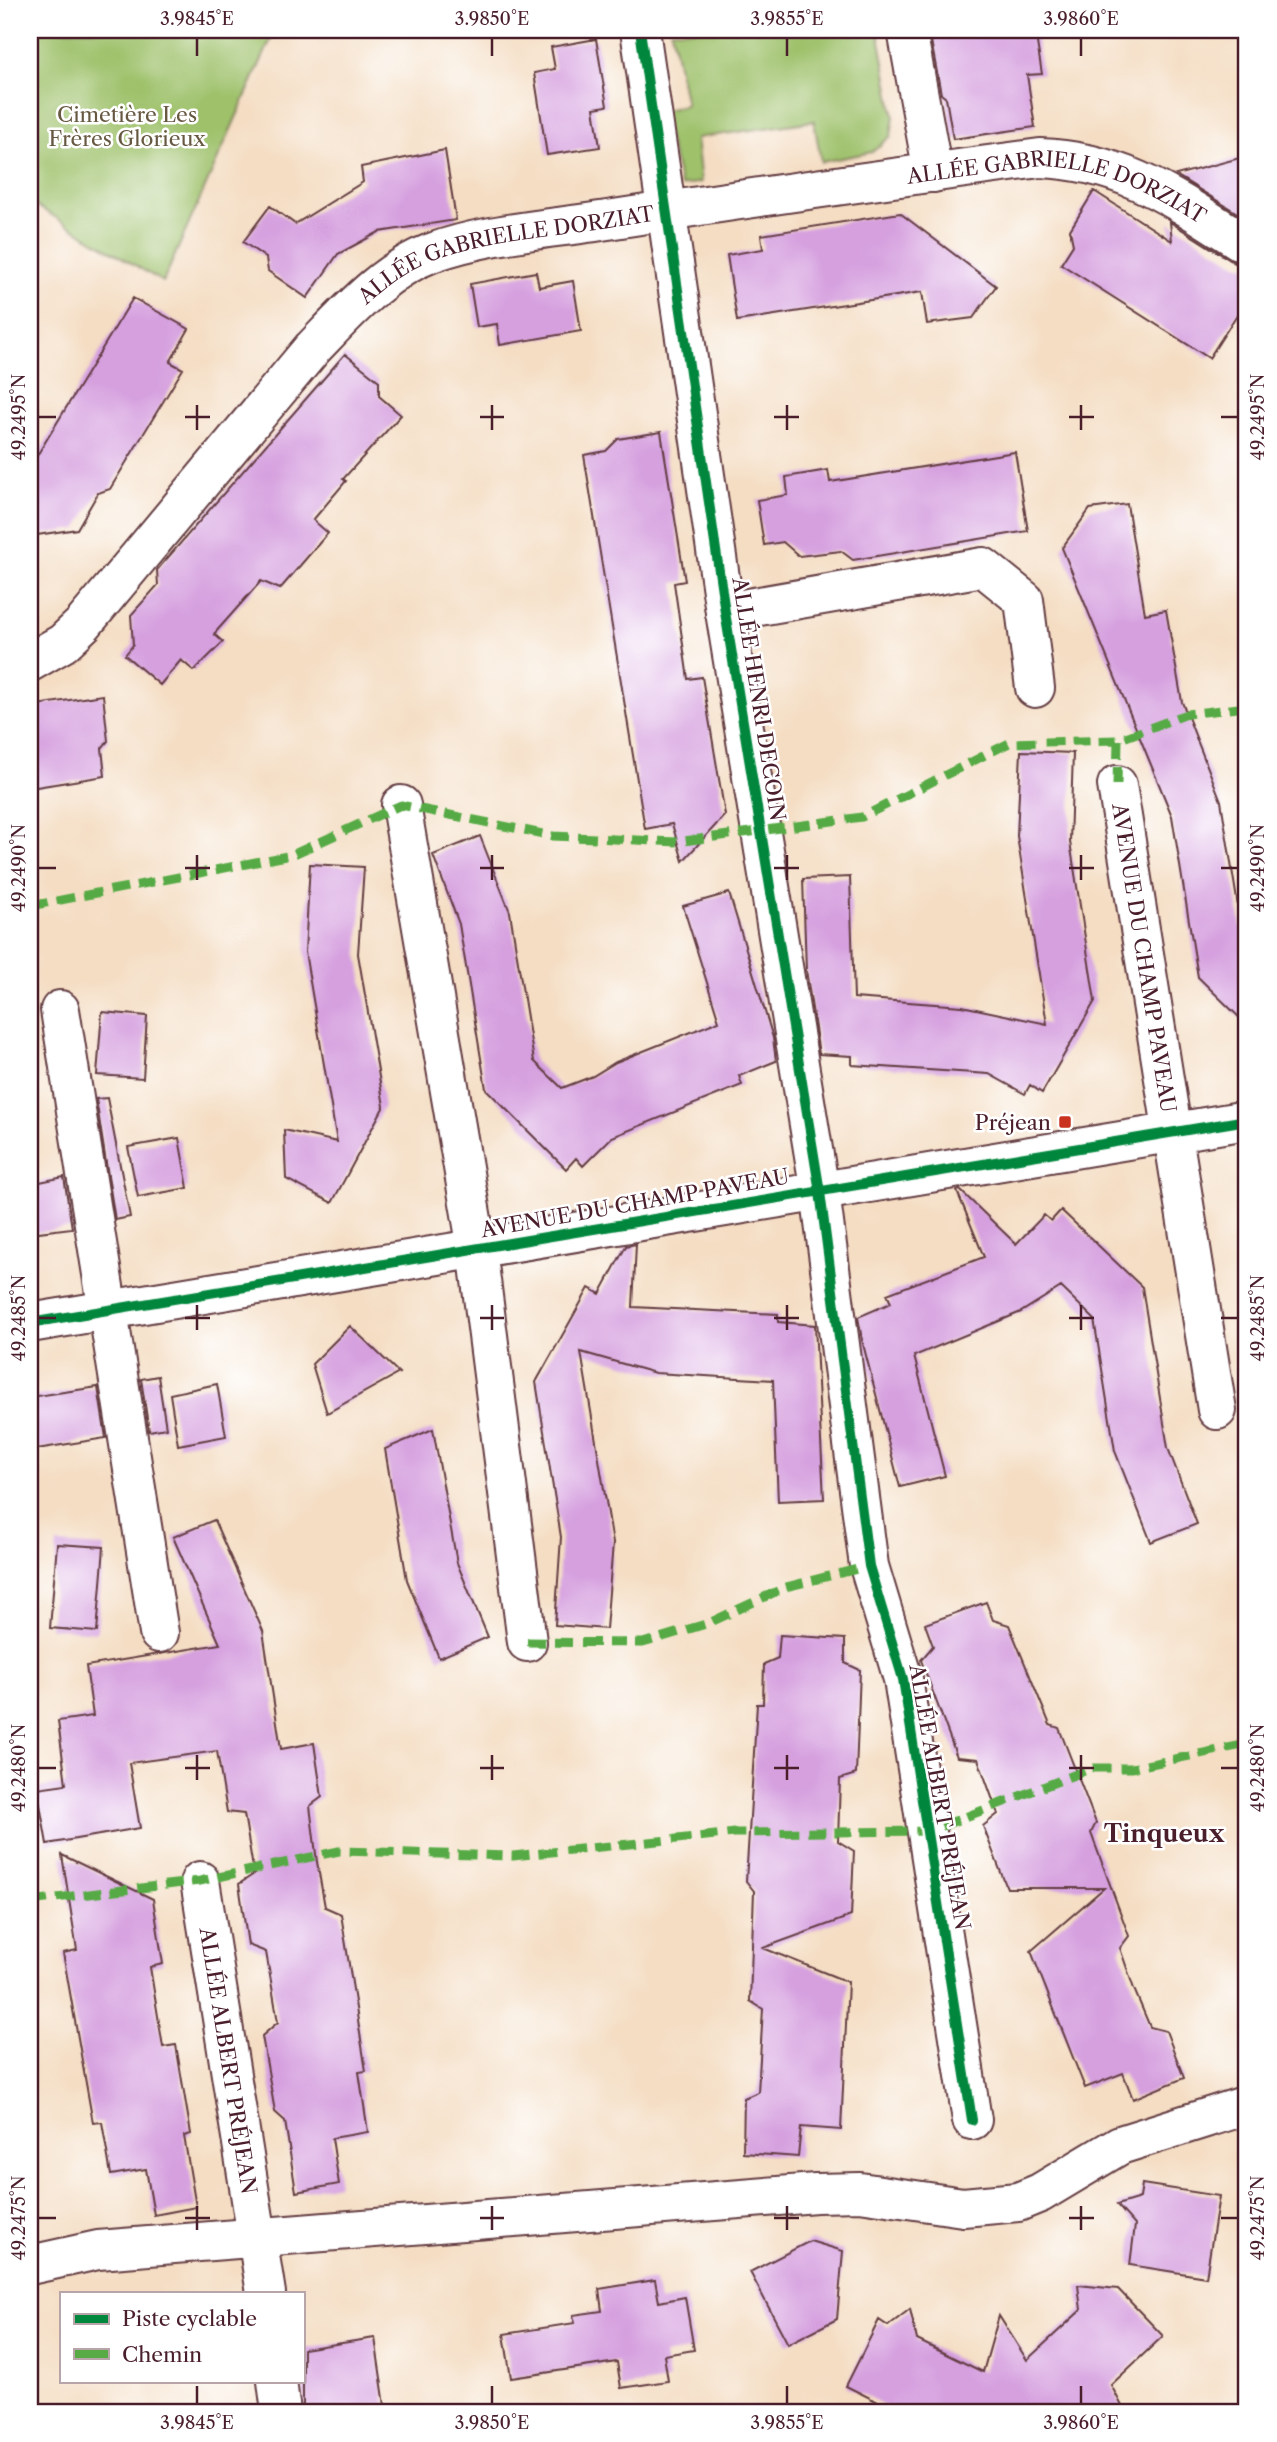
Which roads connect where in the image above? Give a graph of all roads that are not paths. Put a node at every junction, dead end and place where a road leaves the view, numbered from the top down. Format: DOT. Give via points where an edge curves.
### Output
graph roads {
  1 [pos="640,30"];
  2 [pos="907,30"];
  3 [pos="933,173"];
  4 [pos="665,211"];
  5 [pos="1247,245"];
  6 [pos="725,612"];
  7 [pos="30,662"];
  8 [pos="1035,688"];
  9 [pos="1117,785"];
  10 [pos="401,804"];
  11 [pos="60,1010"];
  12 [pos="1247,1120"];
  13 [pos="1173,1132"];
  14 [pos="820,1192"];
  15 [pos="477,1249"];
  16 [pos="108,1311"];
  17 [pos="30,1323"];
  18 [pos="1217,1410"];
  19 [pos="159,1633"];
  20 [pos="527,1642"];
  21 [pos="200,1881"];
  22 [pos="1247,2105"];
  23 [pos="972,2120"];
  24 [pos="259,2238"];
  25 [pos="30,2265"];
  26 [pos="266,2292"];
  27 [pos="277,2382"];
  28 [pos="281,2412"];
  1 -- 4 [label="street, ALLÉE HENRI DECOIN"];
  2 -- 3 [label="street"];
  3 -- 4 [label="street, ALLÉE GABRIELLE DORZIAT"];
  3 -- 5 [label="street, ALLÉE GABRIELLE DORZIAT" via="1040,158 1106,166 1150,184"];
  4 -- 6 [label="street, ALLÉE HENRI DECOIN"];
  4 -- 7 [label="street, ALLÉE GABRIELLE DORZIAT" via="474,242 430,254 389,276 312,349 83,624 63,643"];
  6 -- 8 [label="street, ALLÉE HENRI DECOIN" via="983,567 1024,600"];
  6 -- 14 [label="street, ALLÉE HENRI DECOIN"];
  9 -- 13 [label="street, AVENUE DU CHAMP PAVEAU"];
  10 -- 15 [label="street, AVENUE DU CHAMP PAVEAU"];
  11 -- 16 [label="street"];
  12 -- 13 [label="street, AVENUE DU CHAMP PAVEAU"];
  13 -- 14 [label="street, AVENUE DU CHAMP PAVEAU"];
  13 -- 18 [label="street, AVENUE DU CHAMP PAVEAU"];
  14 -- 15 [label="street, AVENUE DU CHAMP PAVEAU"];
  14 -- 23 [label="street, ALLÉE ALBERT PRÉJEAN" via="869,1566 903,1679"];
  15 -- 16 [label="street, AVENUE DU CHAMP PAVEAU"];
  15 -- 20 [label="street, AVENUE DU CHAMP PAVEAU"];
  16 -- 17 [label="street, AVENUE DU CHAMP PAVEAU"];
  16 -- 19 [label="street"];
  21 -- 24 [label="street, ALLÉE ALBERT PRÉJEAN"];
  22 -- 24 [label="street" via="1120,2145 1018,2202 963,2207 860,2192 816,2193"];
  24 -- 25 [label="street" via="98,2250"];
  24 -- 26 [label="street, ALLÉE ALBERT PRÉJEAN"];
  27 -- 28 [label="street"];
}
